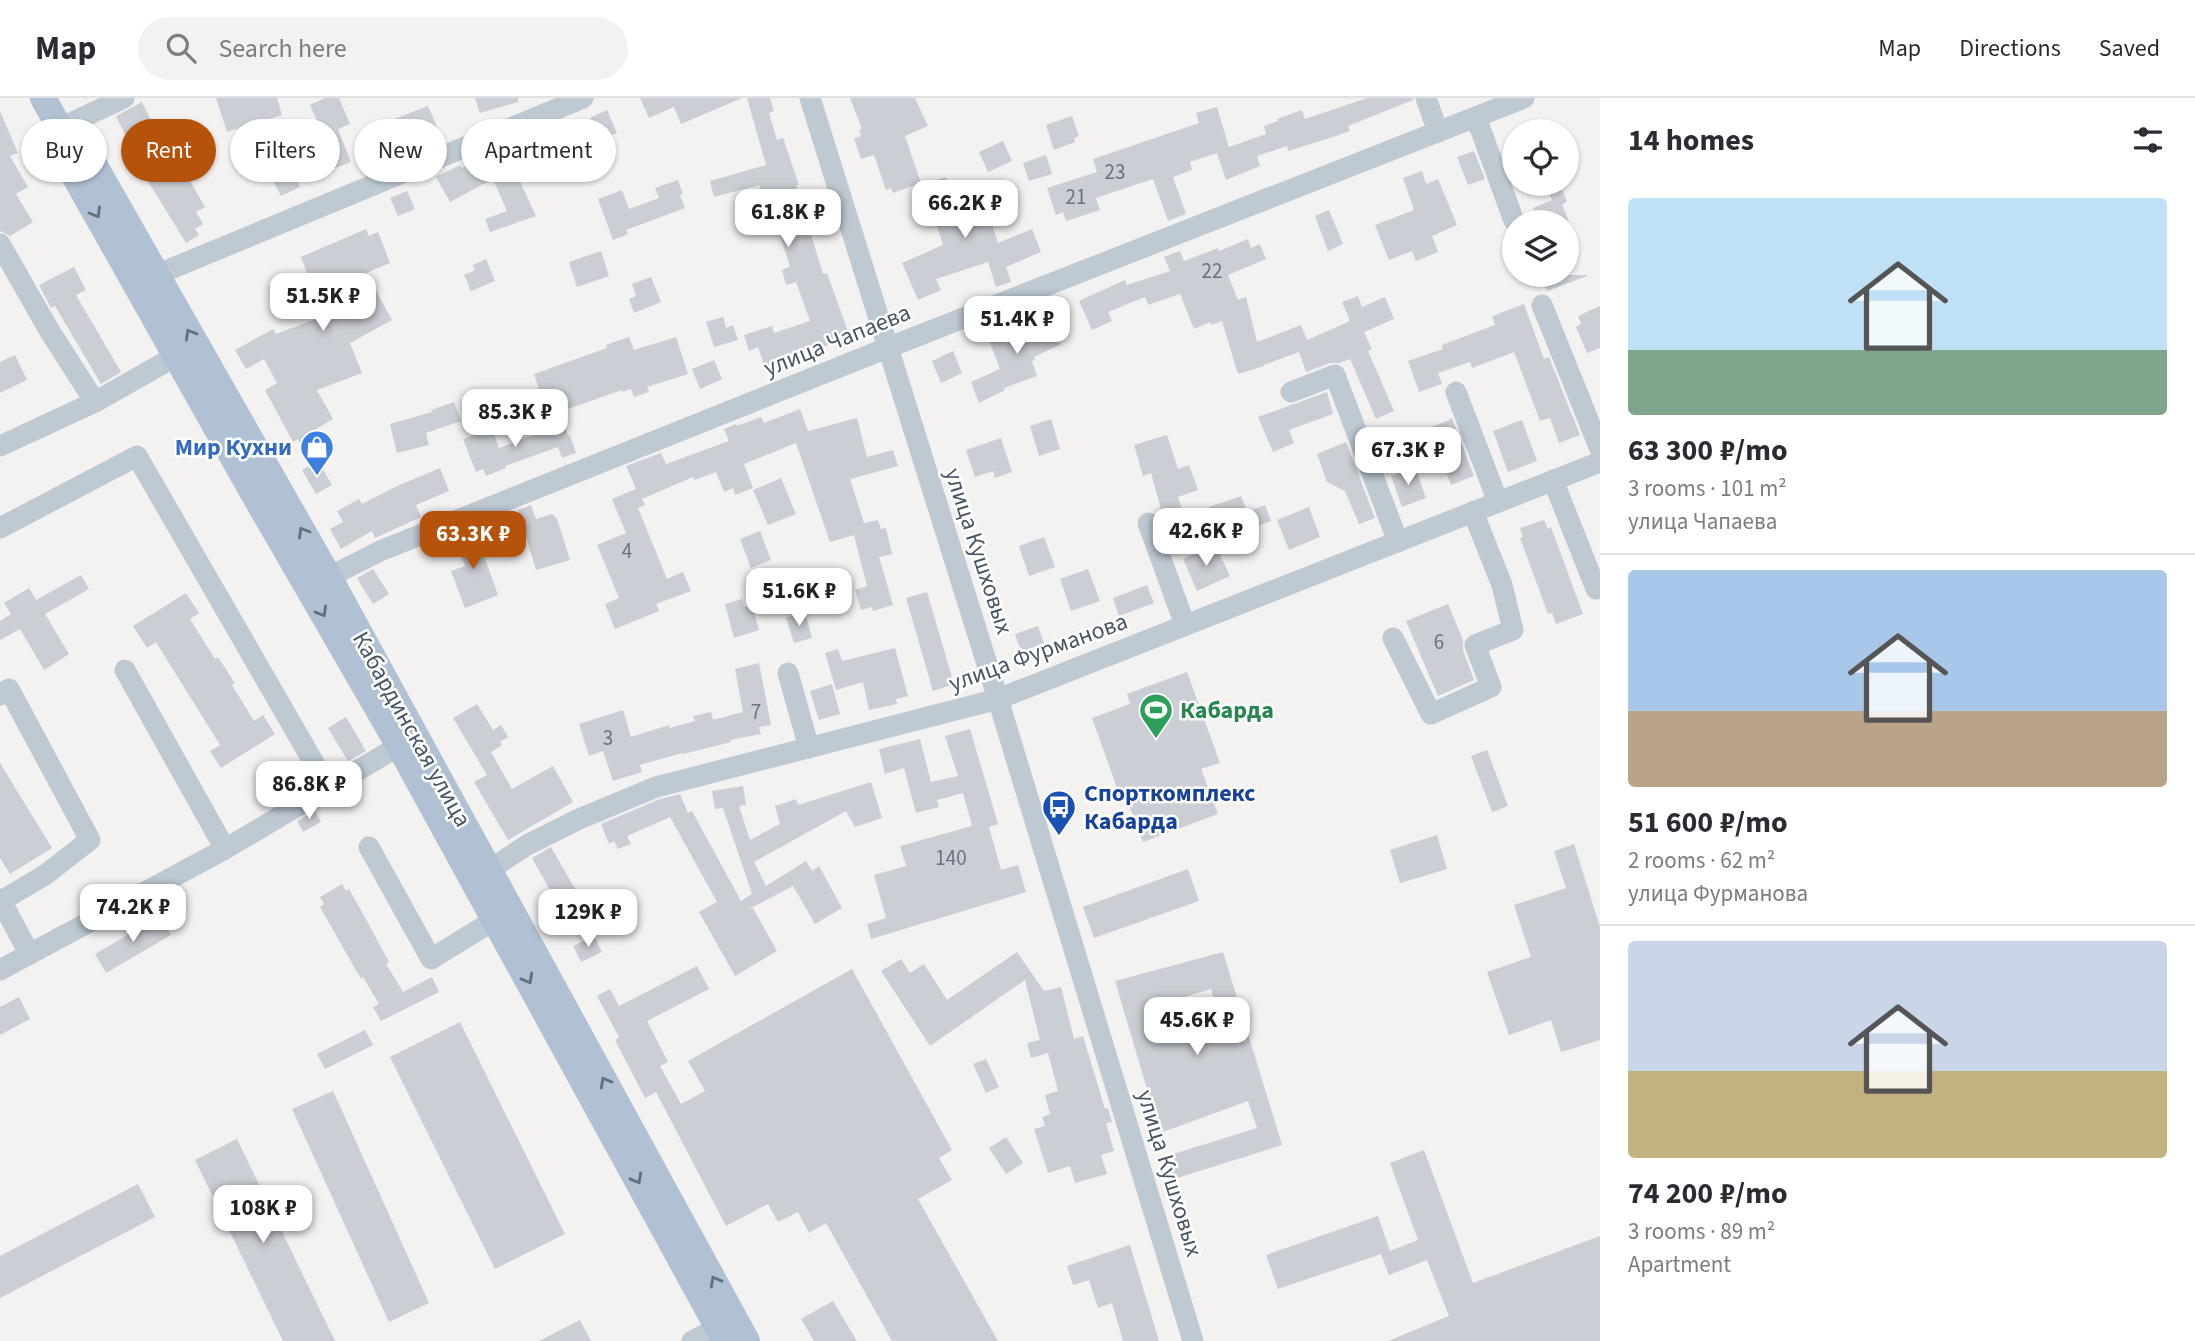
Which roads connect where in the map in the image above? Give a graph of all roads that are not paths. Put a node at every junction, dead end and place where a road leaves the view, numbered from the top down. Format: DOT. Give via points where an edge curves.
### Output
graph roads {
  1 [pos="43,98"];
  2 [pos="124,98"];
  3 [pos="583,98"];
  4 [pos="810,98"];
  5 [pos="1426,98"];
  6 [pos="1524,98"];
  7 [pos="1476,117"];
  8 [pos="55,119"];
  9 [pos="79,119"];
  10 [pos="1438,132"];
  11 [pos="78,182"];
  12 [pos="104,182"];
  13 [pos="1510,210"];
  14 [pos="0,244"];
  15 [pos="156,275"];
  16 [pos="1542,305"];
  17 [pos="887,348"];
  18 [pos="176,356"];
  19 [pos="1291,392"];
  20 [pos="1456,392"];
  21 [pos="95,402"];
  22 [pos="3,439"];
  23 [pos="1600,449"];
  24 [pos="1600,462"];
  25 [pos="1553,480"];
  26 [pos="1498,502"];
  27 [pos="1473,512"];
  28 [pos="1148,523"];
  29 [pos="0,528"];
  30 [pos="1398,542"];
  31 [pos="329,577"];
  32 [pos="1600,587"];
  33 [pos="1185,625"];
  34 [pos="1393,638"];
  35 [pos="125,670"];
  36 [pos="788,673"];
  37 [pos="0,695"];
  38 [pos="998,699"];
  39 [pos="399,746"];
  40 [pos="809,748"];
  41 [pos="329,789"];
  42 [pos="369,847"];
  43 [pos="225,849"];
  44 [pos="482,875"];
  45 [pos="1,900"];
  46 [pos="496,919"];
  47 [pos="29,953"];
  48 [pos="0,970"];
  49 [pos="731,1332"];
  50 [pos="692,1341"];
  51 [pos="1194,1341"];
  1 -- 8 [label="main road, Кабардинская улица"];
  2 -- 9 [label="street"];
  3 -- 15 [label="street"];
  4 -- 17 [label="street, улица Кушховых"];
  5 -- 10 [label="street"];
  6 -- 7 [label="street, улица Чапаева"];
  7 -- 10 [label="street, улица Чапаева"];
  7 -- 13 [label="street"];
  10 -- 17 [label="street, улица Чапаева"];
  11 -- 18 [label="main road, Кабардинская улица, one-way"];
  12 -- 15 [label="main road, Кабардинская улица"];
  14 -- 21 [label="street"];
  31 -- 15 [label="main road, Кабардинская улица, one-way"];
  16 -- 23 [label="street"];
  17 -- 31 [label="street, улица Чапаева" via="380,551"];
  17 -- 38 [label="street, улица Кушховых"];
  18 -- 21 [label="street"];
  18 -- 39 [label="main road, Кабардинская улица, one-way"];
  19 -- 30 [label="street" via="1335,375"];
  20 -- 26 [label="street"];
  21 -- 22 [label="street"];
  24 -- 25 [label="street, улица Фурманова"];
  25 -- 26 [label="street, улица Фурманова"];
  25 -- 32 [label="street" via="1596,589"];
  26 -- 27 [label="street, улица Фурманова"];
  27 -- 30 [label="street, улица Фурманова"];
  27 -- 34 [label="street" via="1502,585 1513,630 1475,645 1491,687 1431,715"];
  28 -- 33 [label="street"];
  29 -- 41 [label="street" via="138,456"];
  30 -- 33 [label="street, улица Фурманова"];
  31 -- 44 [label="main road, Кабардинская улица"];
  33 -- 38 [label="street, улица Фурманова"];
  35 -- 43 [label="street"];
  36 -- 40 [label="street"];
  37 -- 45 [label="street" via="9,689 90,840 45,875"];
  38 -- 40 [label="street, улица Фурманова"];
  38 -- 51 [label="street, улица Кушховых"];
  39 -- 41 [label="street"];
  39 -- 44 [label="main road, Кабардинская улица"];
  40 -- 44 [label="street, улица Фурманова" via="656,788 527,845"];
  41 -- 43 [label="street"];
  42 -- 46 [label="street" via="431,959"];
  43 -- 47 [label="street"];
  44 -- 46 [label="main road, Кабардинская улица"];
  49 -- 44 [label="main road, Кабардинская улица, one-way"];
  45 -- 47 [label="street"];
  46 -- 49 [label="main road, Кабардинская улица, one-way"];
  47 -- 48 [label="street"];
  49 -- 50 [label="street"];
}
